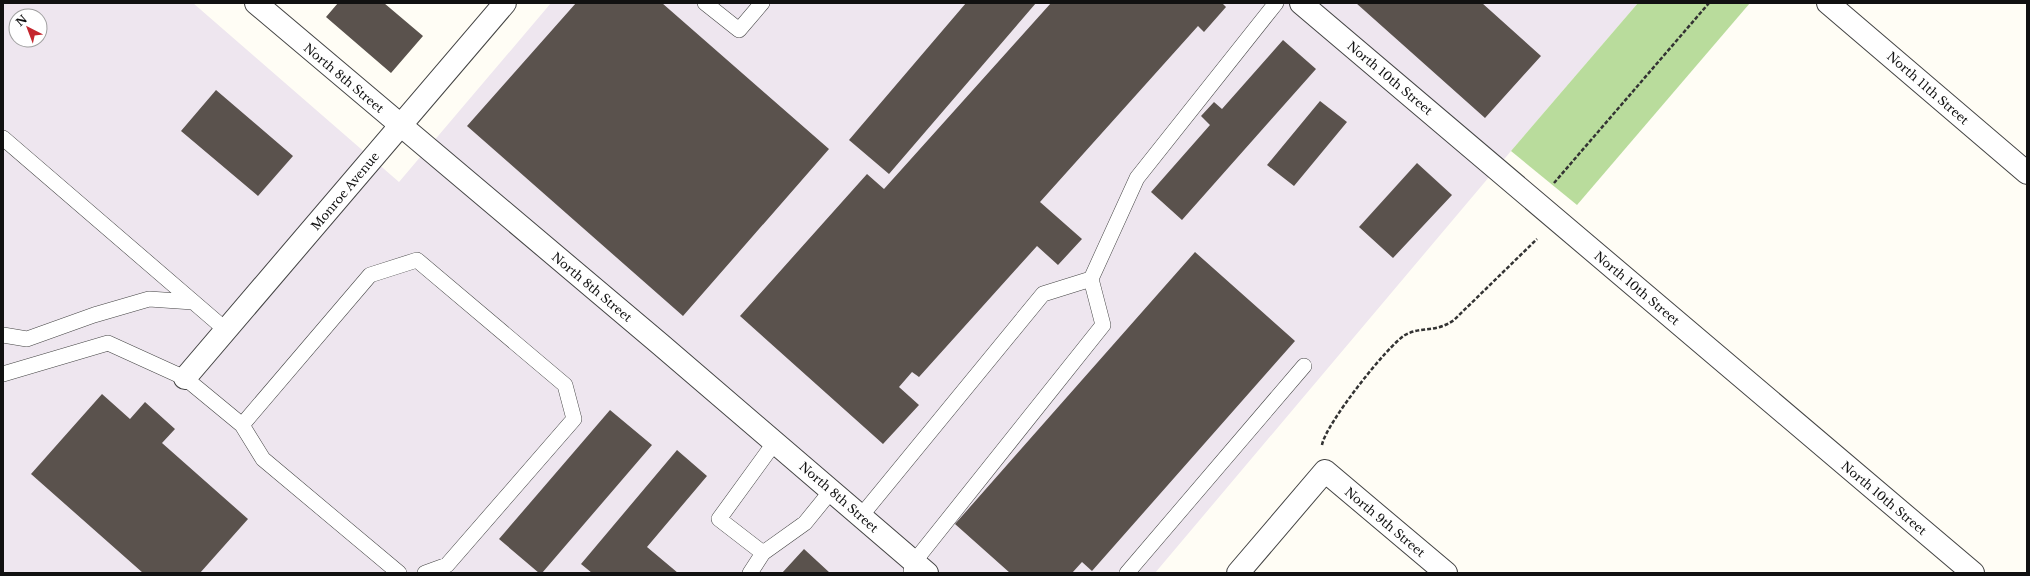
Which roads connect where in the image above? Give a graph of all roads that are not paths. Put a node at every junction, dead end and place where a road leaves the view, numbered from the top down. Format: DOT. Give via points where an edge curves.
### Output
graph roads {
  1 [pos="256,3"];
  2 [pos="505,3"];
  3 [pos="705,3"];
  4 [pos="762,3"];
  5 [pos="1276,3"];
  6 [pos="1302,3"];
  7 [pos="1828,3"];
  8 [pos="400,126"];
  9 [pos="3,138"];
  10 [pos="2027,173"];
  11 [pos="1091,280"];
  12 [pos="193,302"];
  13 [pos="226,330"];
  14 [pos="3,335"];
  15 [pos="1304,366"];
  16 [pos="3,374"];
  17 [pos="185,378"];
  18 [pos="242,425"];
  19 [pos="775,442"];
  20 [pos="831,491"];
  21 [pos="861,516"];
  22 [pos="763,553"];
  23 [pos="917,569"];
  24 [pos="399,573"];
  25 [pos="425,573"];
  26 [pos="750,573"];
  27 [pos="1127,573"];
  28 [pos="1238,573"];
  29 [pos="1446,573"];
  30 [pos="1973,573"];
  1 -- 8 [label="street, North 8th Street"];
  2 -- 8 [label="street, Monroe Avenue"];
  3 -- 4 [label="lane" via="739,30"];
  5 -- 11 [label="lane" via="1137,178"];
  6 -- 30 [label="street, North 10th Street"];
  7 -- 10 [label="street, North 11th Street"];
  8 -- 13 [label="street, Monroe Avenue"];
  8 -- 19 [label="street, North 8th Street"];
  9 -- 12 [label="lane"];
  11 -- 21 [label="lane" via="1043,294"];
  11 -- 23 [label="lane" via="1103,325"];
  12 -- 13 [label="lane"];
  12 -- 14 [label="lane" via="149,300 94,315 27,339"];
  13 -- 17 [label="street, Monroe Avenue"];
  15 -- 27 [label="lane"];
  16 -- 17 [label="lane" via="108,343"];
  17 -- 18 [label="lane"];
  18 -- 24 [label="lane" via="263,459"];
  18 -- 25 [label="lane" via="370,276 417,260 565,385 574,418 448,565"];
  19 -- 20 [label="street, North 8th Street"];
  19 -- 22 [label="lane" via="719,519"];
  20 -- 21 [label="street, North 8th Street"];
  20 -- 22 [label="lane" via="805,523"];
  21 -- 23 [label="street, North 8th Street"];
  22 -- 26 [label="lane"];
  28 -- 29 [label="street, North 9th Street" via="1324,471"];
}
